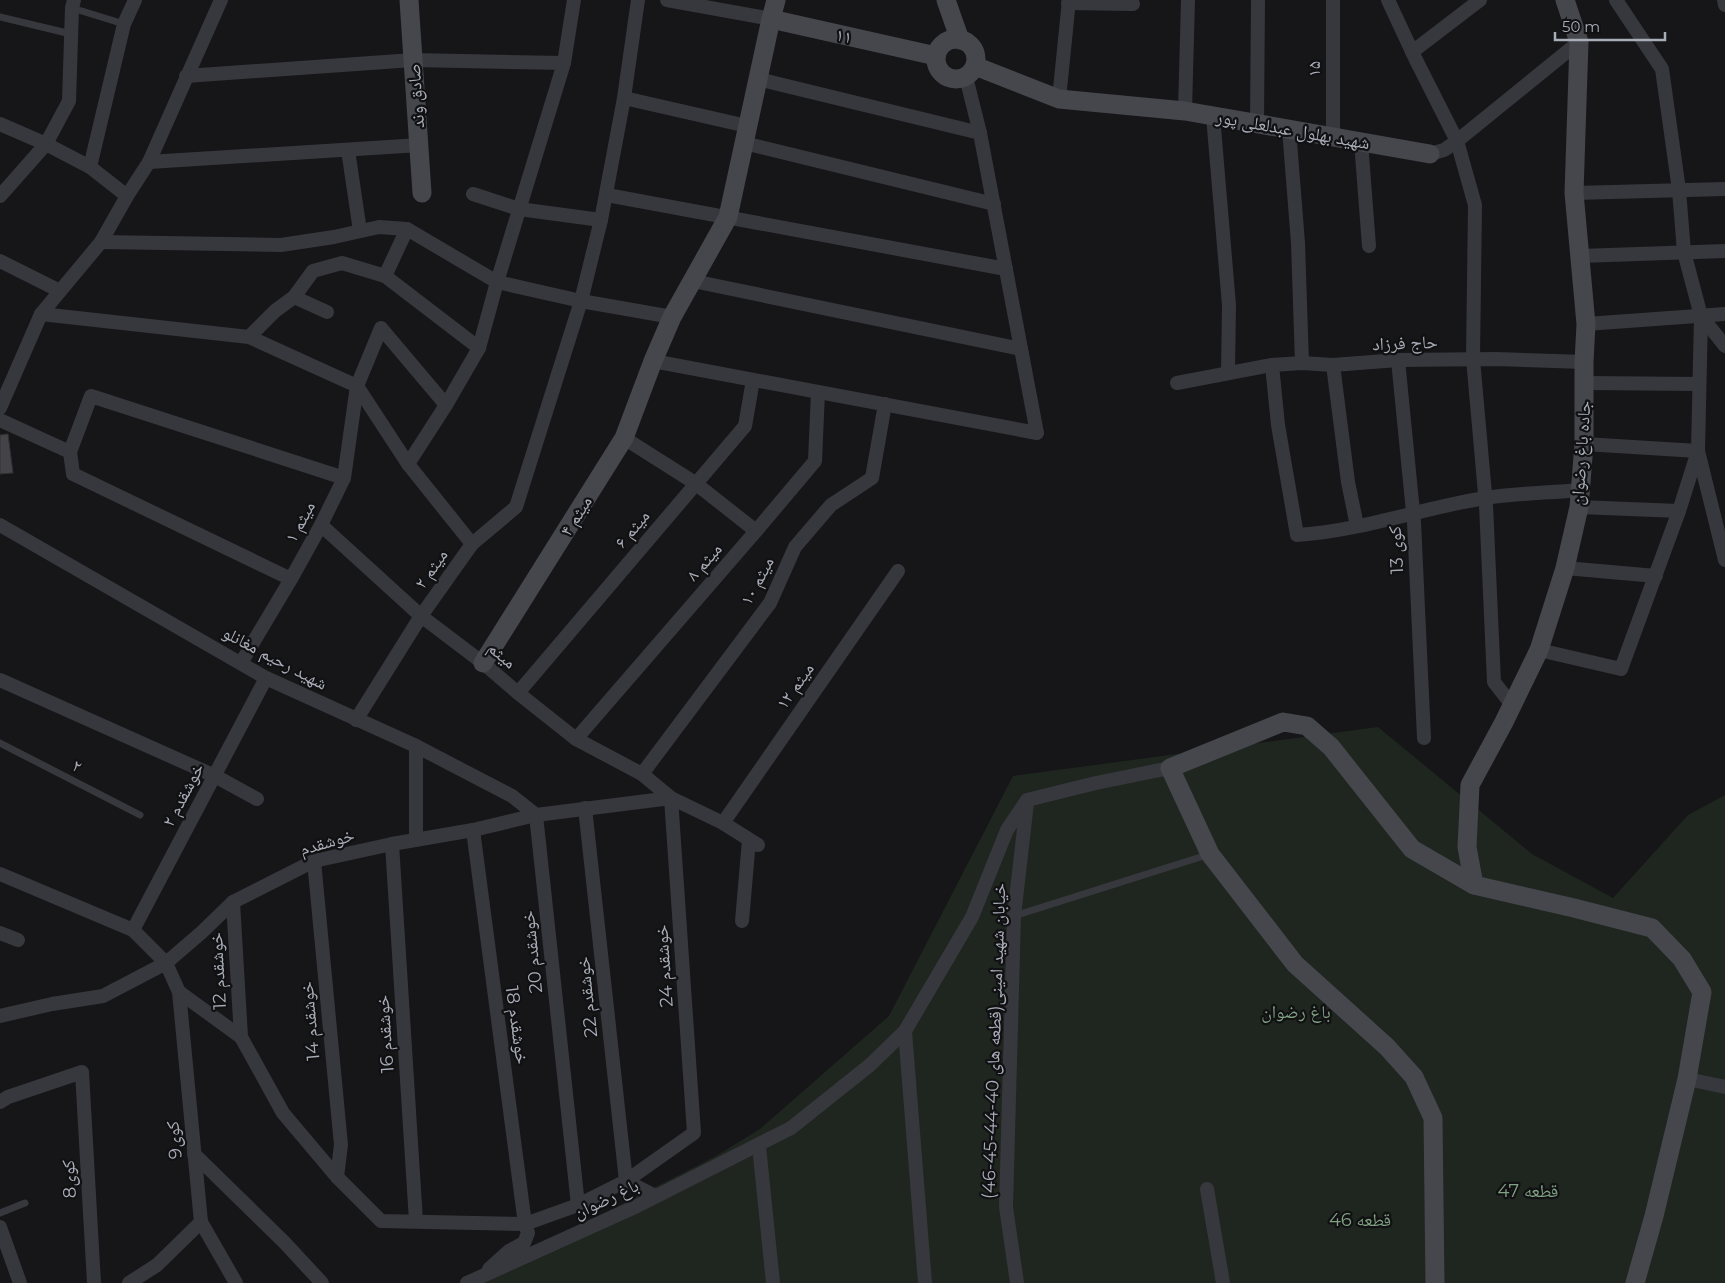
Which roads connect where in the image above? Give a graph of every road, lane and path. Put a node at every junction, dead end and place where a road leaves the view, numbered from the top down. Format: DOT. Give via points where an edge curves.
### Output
graph roads {
  1 [pos="135,0"];
  2 [pos="221,0"];
  3 [pos="409,0"];
  4 [pos="574,0"];
  5 [pos="638,0"];
  6 [pos="666,0"];
  7 [pos="776,0"];
  8 [pos="946,0"];
  9 [pos="1188,0"];
  10 [pos="1258,0"];
  11 [pos="1333,0"];
  12 [pos="1388,0"];
  13 [pos="1480,0"];
  14 [pos="1565,0"];
  15 [pos="1616,0"];
  16 [pos="1724,0"];
  17 [pos="1068,1"];
  18 [pos="73,4"];
  19 [pos="1133,4"];
  20 [pos="1725,5"];
  21 [pos="0,17"];
  22 [pos="771,19"];
  23 [pos="124,24"];
  24 [pos="71,34"];
  25 [pos="960,40"];
  26 [pos="1579,42"];
  27 [pos="1412,52"];
  28 [pos="936,56"];
  29 [pos="414,60"];
  30 [pos="564,63"];
  31 [pos="971,72"];
  32 [pos="186,76"];
  33 [pos="758,79"];
  34 [pos="624,98"];
  35 [pos="1059,99"];
  36 [pos="1185,111"];
  37 [pos="1213,116"];
  38 [pos="0,124"];
  39 [pos="1257,124"];
  40 [pos="1289,129"];
  41 [pos="980,133"];
  42 [pos="746,134"];
  43 [pos="1333,137"];
  44 [pos="1361,142"];
  45 [pos="1457,142"];
  46 [pos="46,144"];
  47 [pos="420,145"];
  48 [pos="348,150"];
  49 [pos="1430,154"];
  50 [pos="149,162"];
  51 [pos="90,167"];
  52 [pos="1724,184"];
  53 [pos="1679,190"];
  54 [pos="422,193"];
  55 [pos="1574,193"];
  56 [pos="473,194"];
  57 [pos="607,195"];
  58 [pos="0,196"];
  59 [pos="127,196"];
  60 [pos="994,204"];
  61 [pos="519,209"];
  62 [pos="728,217"];
  63 [pos="601,220"];
  64 [pos="407,229"];
  65 [pos="360,231"];
  66 [pos="101,242"];
  67 [pos="1369,246"];
  68 [pos="1725,251"];
  69 [pos="1684,252"];
  70 [pos="1580,256"];
  71 [pos="0,261"];
  72 [pos="1006,269"];
  73 [pos="385,276"];
  74 [pos="693,281"];
  75 [pos="496,282"];
  76 [pos="60,291"];
  77 [pos="294,296"];
  78 [pos="581,301"];
  79 [pos="327,312"];
  80 [pos="41,314"];
  81 [pos="1725,314"];
  82 [pos="1701,316"];
  83 [pos="672,317"];
  84 [pos="1586,324"];
  85 [pos="248,338"];
  86 [pos="1725,346"];
  87 [pos="478,348"];
  88 [pos="1021,349"];
  89 [pos="1473,359"];
  90 [pos="1398,360"];
  91 [pos="652,361"];
  92 [pos="1584,362"];
  93 [pos="1302,363"];
  94 [pos="1272,364"];
  95 [pos="1333,365"];
  96 [pos="1228,372"];
  97 [pos="753,380"];
  98 [pos="1177,383"];
  99 [pos="1585,383"];
  100 [pos="1699,384"];
  101 [pos="357,386"];
  102 [pos="818,392"];
  103 [pos="446,404"];
  104 [pos="885,404"];
  105 [pos="0,408"];
  106 [pos="0,420"];
  107 [pos="624,438"];
  108 [pos="1584,444"];
  109 [pos="1698,451"];
  110 [pos="70,452"];
  111 [pos="408,464"];
  112 [pos="344,478"];
  113 [pos="695,483"];
  114 [pos="1486,498"];
  115 [pos="1579,499"];
  116 [pos="1679,512"];
  117 [pos="1413,513"];
  118 [pos="321,525"];
  119 [pos="0,526"];
  120 [pos="1357,526"];
  121 [pos="756,531"];
  122 [pos="472,544"];
  123 [pos="1725,560"];
  124 [pos="1565,568"];
  125 [pos="898,572"];
  126 [pos="1656,576"];
  127 [pos="291,579"];
  128 [pos="421,616"];
  129 [pos="1540,650"];
  130 [pos="241,663"];
  131 [pos="484,663"];
  132 [pos="266,678"];
  133 [pos="0,680"];
  134 [pos="518,693"];
  135 [pos="1512,705"];
  136 [pos="356,720"];
  137 [pos="1424,738"];
  138 [pos="576,739"];
  139 [pos="0,743"];
  140 [pos="416,746"];
  141 [pos="1170,768"];
  142 [pos="642,774"];
  143 [pos="215,776"];
  144 [pos="671,798"];
  145 [pos="257,799"];
  146 [pos="1027,800"];
  147 [pos="585,808"];
  148 [pos="140,815"];
  149 [pos="536,815"];
  150 [pos="722,823"];
  151 [pos="473,830"];
  152 [pos="416,840"];
  153 [pos="392,844"];
  154 [pos="1210,854"];
  155 [pos="314,861"];
  156 [pos="0,874"];
  157 [pos="1474,885"];
  158 [pos="233,902"];
  159 [pos="1014,916"];
  160 [pos="742,921"];
  161 [pos="133,930"];
  162 [pos="0,933"];
  163 [pos="18,940"];
  164 [pos="166,963"];
  165 [pos="179,992"];
  166 [pos="0,1016"];
  167 [pos="905,1031"];
  168 [pos="240,1037"];
  169 [pos="1686,1079"];
  170 [pos="1725,1087"];
  171 [pos="0,1102"];
  172 [pos="759,1146"];
  173 [pos="194,1154"];
  174 [pos="337,1176"];
  175 [pos="626,1181"];
  176 [pos="1207,1189"];
  177 [pos="655,1196"];
  178 [pos="25,1203"];
  179 [pos="578,1205"];
  180 [pos="0,1213"];
  181 [pos="416,1221"];
  182 [pos="201,1222"];
  183 [pos="525,1224"];
  184 [pos="0,1227"];
  185 [pos="472,1281"];
  186 [pos="20,1283"];
  187 [pos="94,1283"];
  188 [pos="129,1283"];
  189 [pos="236,1283"];
  190 [pos="322,1283"];
  191 [pos="773,1283"];
  192 [pos="925,1283"];
  193 [pos="1018,1283"];
  194 [pos="1223,1283"];
  195 [pos="1435,1283"];
  196 [pos="1635,1283"];
  1 -- 23 [label="street"];
  2 -- 32 [label="street"];
  3 -- 29 [label="street, صادق وند"];
  4 -- 30 [label="street"];
  5 -- 34 [label="street, ۲ میثم"];
  6 -- 22 [label="street"];
  7 -- 22 [label="street"];
  8 -- 25 [label="street"];
  9 -- 36 [label="street"];
  10 -- 39 [label="street"];
  11 -- 43 [label="street, ۱۵"];
  12 -- 27 [label="street"];
  13 -- 27 [label="street"];
  14 -- 26 [label="street, جاده باغ رضوان"];
  15 -- 53 [label="street" via="1662,69"];
  16 -- 20 [label="street"];
  17 -- 19 [label="street"];
  17 -- 35 [label="street"];
  18 -- 23 [label="lane"];
  18 -- 24 [label="street"];
  21 -- 24 [label="lane"];
  22 -- 28 [label="street, ۱۱"];
  22 -- 33 [label="street, ۴ میثم"];
  23 -- 51 [label="street"];
  24 -- 46 [label="street" via="69,101"];
  25 -- 28 [label="street" via="947,41"];
  25 -- 31 [label="street" via="972,47 977,59"];
  26 -- 45 [label="street, شهید بهلول عبدلعلی پور"];
  26 -- 55 [label="street, جاده باغ رضوان"];
  27 -- 45 [label="street"];
  28 -- 31 [label="street" via="938,69 947,78 960,80"];
  29 -- 30 [label="street"];
  29 -- 32 [label="street"];
  29 -- 47 [label="street, صادق وند"];
  30 -- 61 [label="street"];
  31 -- 35 [label="street, شهید بهلول عبدلعلی پور"];
  31 -- 41 [label="street"];
  32 -- 50 [label="street"];
  33 -- 41 [label="street"];
  33 -- 42 [label="street, ۴ میثم"];
  34 -- 42 [label="street"];
  34 -- 57 [label="street, ۲ میثم"];
  35 -- 36 [label="street, شهید بهلول عبدلعلی پور"];
  36 -- 37 [label="street, شهید بهلول عبدلعلی پور"];
  37 -- 39 [label="street, شهید بهلول عبدلعلی پور"];
  37 -- 96 [label="street" via="1229,305"];
  38 -- 46 [label="street"];
  39 -- 40 [label="street, شهید بهلول عبدلعلی پور"];
  40 -- 43 [label="street, شهید بهلول عبدلعلی پور"];
  40 -- 93 [label="street" via="1298,243"];
  41 -- 60 [label="street"];
  42 -- 60 [label="street"];
  42 -- 62 [label="street, ۴ میثم"];
  43 -- 44 [label="street, شهید بهلول عبدلعلی پور"];
  44 -- 49 [label="street, شهید بهلول عبدلعلی پور"];
  44 -- 67 [label="street"];
  45 -- 49 [label="street, شهید بهلول عبدلعلی پور"];
  45 -- 89 [label="street" via="1474,205"];
  46 -- 51 [label="street"];
  46 -- 58 [label="street"];
  47 -- 48 [label="street"];
  47 -- 54 [label="street, صادق وند"];
  48 -- 50 [label="street"];
  48 -- 65 [label="street"];
  50 -- 59 [label="street"];
  51 -- 59 [label="street"];
  52 -- 53 [label="street"];
  53 -- 55 [label="street"];
  53 -- 69 [label="street"];
  55 -- 70 [label="street, جاده باغ رضوان"];
  56 -- 61 [label="street"];
  57 -- 62 [label="street"];
  57 -- 63 [label="street, ۲ میثم"];
  59 -- 66 [label="street"];
  60 -- 72 [label="street"];
  61 -- 63 [label="street"];
  61 -- 75 [label="street"];
  62 -- 72 [label="street"];
  62 -- 74 [label="street, ۴ میثم"];
  63 -- 78 [label="street, ۲ میثم"];
  64 -- 65 [label="street" via="379,227"];
  64 -- 73 [label="street"];
  64 -- 75 [label="street"];
  65 -- 66 [label="street" via="281,245"];
  66 -- 76 [label="street"];
  68 -- 69 [label="street"];
  69 -- 70 [label="street"];
  69 -- 82 [label="street"];
  70 -- 84 [label="street, جاده باغ رضوان"];
  71 -- 76 [label="street"];
  72 -- 88 [label="street"];
  73 -- 77 [label="street" via="342,263 313,271"];
  73 -- 87 [label="street"];
  74 -- 83 [label="street, ۴ میثم"];
  74 -- 88 [label="street"];
  75 -- 78 [label="street"];
  75 -- 87 [label="street"];
  76 -- 80 [label="street"];
  77 -- 79 [label="street"];
  77 -- 85 [label="street"];
  78 -- 83 [label="street"];
  78 -- 122 [label="street, ۲ میثم" via="516,508"];
  80 -- 85 [label="street"];
  80 -- 105 [label="street"];
  81 -- 82 [label="street"];
  82 -- 84 [label="street"];
  82 -- 86 [label="street"];
  82 -- 100 [label="street"];
  83 -- 91 [label="street, ۴ میثم"];
  84 -- 92 [label="street, جاده باغ رضوان"];
  85 -- 101 [label="street"];
  87 -- 103 [label="street"];
  88 -- 104 [label="street" via="1037,433"];
  89 -- 90 [label="street, حاج فرزاد"];
  89 -- 92 [label="street, حاج فرزاد"];
  89 -- 114 [label="street"];
  90 -- 95 [label="street, حاج فرزاد"];
  90 -- 117 [label="street, کوی 13"];
  91 -- 97 [label="street"];
  91 -- 107 [label="street, ۴ میثم"];
  92 -- 99 [label="street, جاده باغ رضوان"];
  93 -- 94 [label="street, حاج فرزاد"];
  93 -- 95 [label="street, حاج فرزاد"];
  94 -- 96 [label="street, حاج فرزاد"];
  94 -- 120 [label="street" via="1278,424 1297,534"];
  95 -- 120 [label="street"];
  96 -- 98 [label="street, حاج فرزاد"];
  97 -- 102 [label="street"];
  97 -- 113 [label="street, ۶ میثم" via="745,426"];
  99 -- 100 [label="street"];
  99 -- 108 [label="street, جاده باغ رضوان"];
  100 -- 109 [label="street"];
  101 -- 103 [label="street, ۱ میثم" via="381,328"];
  101 -- 111 [label="street"];
  101 -- 112 [label="street, ۱ میثم"];
  102 -- 104 [label="street"];
  102 -- 121 [label="street, ۸ میثم" via="814,461"];
  103 -- 111 [label="street"];
  104 -- 142 [label="street, ۱۰ میثم" via="872,478 831,505 795,547 770,603"];
  106 -- 110 [label="street"];
  107 -- 113 [label="street"];
  107 -- 131 [label="street, ۴ میثم"];
  108 -- 109 [label="street"];
  108 -- 115 [label="street, جاده باغ رضوان"];
  109 -- 116 [label="street"];
  109 -- 123 [label="street"];
  110 -- 112 [label="street" via="90,396"];
  110 -- 127 [label="street" via="73,474"];
  111 -- 122 [label="street"];
  112 -- 118 [label="street, ۱ میثم"];
  113 -- 121 [label="street"];
  113 -- 134 [label="street, ۶ میثم"];
  114 -- 115 [label="street"];
  114 -- 117 [label="street"];
  114 -- 135 [label="street" via="1494,682"];
  115 -- 116 [label="street"];
  115 -- 124 [label="street, جاده باغ رضوان"];
  116 -- 126 [label="street"];
  117 -- 120 [label="street"];
  117 -- 137 [label="street, کوی 13"];
  118 -- 127 [label="street, ۱ میثم"];
  118 -- 128 [label="street, میثم"];
  119 -- 130 [label="street, شهید رحیم مغانلو"];
  121 -- 138 [label="street, ۸ میثم"];
  122 -- 128 [label="street, ۲ میثم"];
  124 -- 126 [label="street"];
  124 -- 129 [label="street, جاده باغ رضوان"];
  125 -- 150 [label="street, ۱۲ میثم"];
  126 -- 129 [label="street" via="1621,669"];
  127 -- 130 [label="street, ۱ میثم"];
  128 -- 131 [label="street, میثم"];
  128 -- 136 [label="street, ۲ میثم"];
  129 -- 135 [label="street, جاده باغ رضوان"];
  130 -- 132 [label="street, شهید رحیم مغانلو"];
  131 -- 134 [label="street, میثم"];
  132 -- 136 [label="street, شهید رحیم مغانلو"];
  132 -- 143 [label="street, ۲ خوشقدم"];
  133 -- 143 [label="street"];
  134 -- 138 [label="street, میثم"];
  135 -- 157 [label="street, جاده باغ رضوان" via="1470,785 1466,847"];
  136 -- 140 [label="street, شهید رحیم مغانلو"];
  138 -- 142 [label="street, میثم"];
  139 -- 148 [label="lane, ۲"];
  140 -- 149 [label="street, شهید رحیم مغانلو" via="512,796"];
  140 -- 152 [label="street"];
  141 -- 146 [label="street"];
  141 -- 154 [label="street"];
  141 -- 157 [label="street" via="1282,722 1307,726 1331,747 1412,849"];
  142 -- 144 [label="street, میثم"];
  143 -- 145 [label="street"];
  143 -- 161 [label="street, ۲ خوشقدم"];
  144 -- 147 [label="street, خوشقدم"];
  144 -- 150 [label="street, میثم"];
  144 -- 175 [label="street, خوشقدم 24" via="694,1133"];
  146 -- 159 [label="street, خیابان شهید امینی(قطعه های 40-44-45-46)"];
  146 -- 167 [label="street, باغ رضوان" via="1008,830 972,916"];
  147 -- 149 [label="street, خوشقدم"];
  147 -- 175 [label="street, خوشقدم 22"];
  149 -- 151 [label="street, خوشقدم"];
  149 -- 179 [label="street, خوشقدم 20"];
  150 -- 160 [label="street, میثم" via="754,842"];
  151 -- 152 [label="street, خوشقدم"];
  151 -- 183 [label="street, خوشقدم 18"];
  152 -- 153 [label="street, خوشقدم"];
  153 -- 155 [label="street, خوشقدم"];
  153 -- 181 [label="street, خوشقدم 16"];
  154 -- 159 [label="lane"];
  154 -- 195 [label="street" via="1295,964 1387,1046 1414,1077 1433,1118"];
  155 -- 158 [label="street, خوشقدم"];
  155 -- 174 [label="street, خوشقدم 14" via="341,1145"];
  156 -- 161 [label="street"];
  157 -- 169 [label="street" via="1652,928 1682,959 1702,992"];
  158 -- 164 [label="street, خوشقدم"];
  158 -- 168 [label="street, خوشقدم 12"];
  159 -- 193 [label="street, خیابان شهید امینی(قطعه های 40-44-45-46)" via="1006,1207"];
  161 -- 164 [label="street"];
  162 -- 163 [label="street"];
  164 -- 165 [label="street, کوی9"];
  164 -- 166 [label="street, خوشقدم" via="103,996"];
  165 -- 168 [label="street"];
  165 -- 173 [label="street, کوی9"];
  167 -- 172 [label="street, باغ رضوان" via="870,1065 790,1128"];
  167 -- 192 [label="street"];
  168 -- 174 [label="street" via="283,1113"];
  169 -- 170 [label="street"];
  169 -- 196 [label="street"];
  171 -- 187 [label="street, کوی8" via="82,1072"];
  172 -- 177 [label="street, باغ رضوان"];
  172 -- 191 [label="street"];
  173 -- 182 [label="street, کوی9"];
  173 -- 190 [label="street"];
  174 -- 181 [label="street" via="381,1221"];
  175 -- 177 [label="street"];
  175 -- 179 [label="street"];
  176 -- 194 [label="street"];
  177 -- 185 [label="street, باغ رضوان"];
  178 -- 180 [label="lane"];
  179 -- 183 [label="street"];
  181 -- 183 [label="street"];
  182 -- 188 [label="street" via="157,1265"];
  182 -- 189 [label="street"];
  183 -- 185 [label="street" via="528,1233 524,1243"];
  184 -- 186 [label="street"];
}
